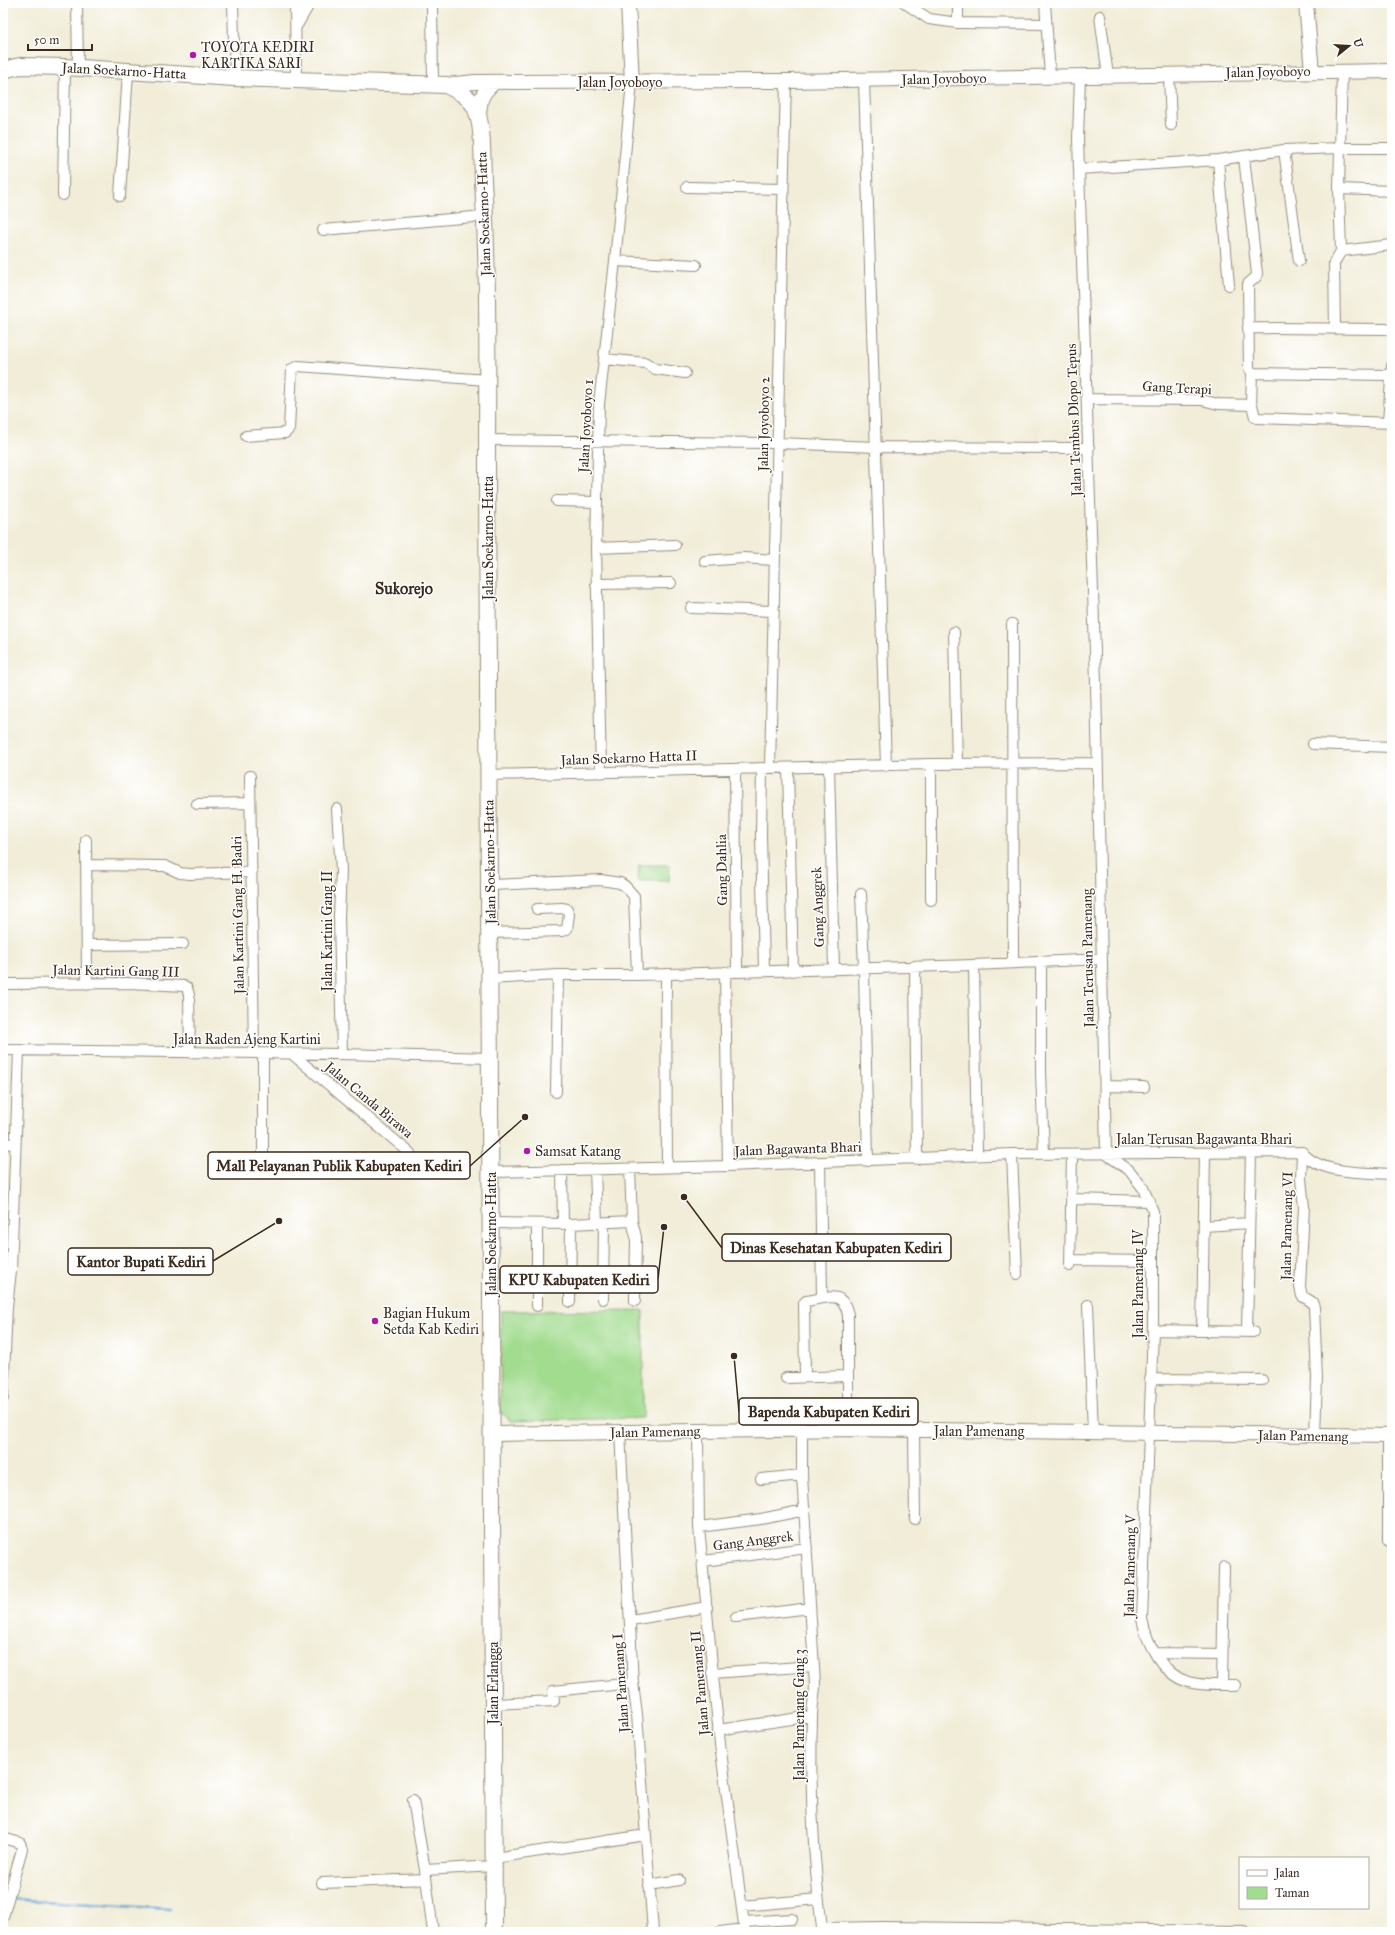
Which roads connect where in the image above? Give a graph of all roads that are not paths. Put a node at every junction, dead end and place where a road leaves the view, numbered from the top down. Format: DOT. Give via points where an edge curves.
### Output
graph roads {
  1 [pos="77,3"];
  2 [pos="233,3"];
  3 [pos="295,3"];
  4 [pos="310,3"];
  5 [pos="432,3"];
  6 [pos="628,3"];
  7 [pos="905,3"];
  8 [pos="958,3"];
  9 [pos="1045,3"];
  10 [pos="1306,3"];
  11 [pos="1100,16"];
  12 [pos="958,23"];
  13 [pos="1046,24"];
  14 [pos="296,28"];
  15 [pos="3,60"];
  16 [pos="20,66"];
  17 [pos="72,68"];
  18 [pos="3,70"];
  19 [pos="1342,71"];
  20 [pos="1392,71"];
  21 [pos="128,72"];
  22 [pos="1312,72"];
  23 [pos="1169,74"];
  24 [pos="1050,76"];
  25 [pos="1108,76"];
  26 [pos="1080,77"];
  27 [pos="235,78"];
  28 [pos="296,80"];
  29 [pos="864,80"];
  30 [pos="786,81"];
  31 [pos="496,82"];
  32 [pos="632,82"];
  33 [pos="440,84"];
  34 [pos="479,118"];
  35 [pos="1171,125"];
  36 [pos="1340,148"];
  37 [pos="1392,148"];
  38 [pos="1284,150"];
  39 [pos="1244,157"];
  40 [pos="1218,160"];
  41 [pos="1079,169"];
  42 [pos="687,186"];
  43 [pos="783,189"];
  44 [pos="1339,189"];
  45 [pos="1392,191"];
  46 [pos="63,195"];
  47 [pos="120,196"];
  48 [pos="485,216"];
  49 [pos="323,230"];
  50 [pos="1392,246"];
  51 [pos="1341,251"];
  52 [pos="615,261"];
  53 [pos="1299,261"];
  54 [pos="696,265"];
  55 [pos="1229,285"];
  56 [pos="1248,328"];
  57 [pos="1335,328"];
  58 [pos="1392,332"];
  59 [pos="604,359"];
  60 [pos="1392,370"];
  61 [pos="685,373"];
  62 [pos="1252,373"];
  63 [pos="487,380"];
  64 [pos="1088,399"];
  65 [pos="1251,405"];
  66 [pos="1390,423"];
  67 [pos="246,436"];
  68 [pos="487,440"];
  69 [pos="598,441"];
  70 [pos="777,443"];
  71 [pos="876,447"];
  72 [pos="1089,448"];
  73 [pos="557,501"];
  74 [pos="596,502"];
  75 [pos="675,545"];
  76 [pos="596,548"];
  77 [pos="775,560"];
  78 [pos="705,561"];
  79 [pos="671,583"];
  80 [pos="596,584"];
  81 [pos="691,608"];
  82 [pos="774,610"];
  83 [pos="1012,624"];
  84 [pos="954,632"];
  85 [pos="1313,744"];
  86 [pos="1392,747"];
  87 [pos="1097,762"];
  88 [pos="1012,763"];
  89 [pos="931,764"];
  90 [pos="957,764"];
  91 [pos="886,766"];
  92 [pos="829,767"];
  93 [pos="766,768"];
  94 [pos="788,768"];
  95 [pos="735,769"];
  96 [pos="601,773"];
  97 [pos="488,775"];
  98 [pos="250,776"];
  99 [pos="250,803"];
  100 [pos="197,804"];
  101 [pos="337,809"];
  102 [pos="86,840"];
  103 [pos="87,865"];
  104 [pos="252,872"];
  105 [pos="491,885"];
  106 [pos="861,894"];
  107 [pos="931,900"];
  108 [pos="537,909"];
  109 [pos="491,933"];
  110 [pos="183,944"];
  111 [pos="87,945"];
  112 [pos="1102,959"];
  113 [pos="1041,962"];
  114 [pos="1013,963"];
  115 [pos="974,965"];
  116 [pos="915,966"];
  117 [pos="864,968"];
  118 [pos="834,969"];
  119 [pos="738,971"];
  120 [pos="793,971"];
  121 [pos="725,972"];
  122 [pos="764,972"];
  123 [pos="666,974"];
  124 [pos="558,975"];
  125 [pos="637,975"];
  126 [pos="490,979"];
  127 [pos="3,984"];
  128 [pos="87,984"];
  129 [pos="3,1050"];
  130 [pos="19,1050"];
  131 [pos="190,1053"];
  132 [pos="258,1054"];
  133 [pos="292,1054"];
  134 [pos="342,1054"];
  135 [pos="491,1058"];
  136 [pos="1105,1086"];
  137 [pos="1144,1086"];
  138 [pos="556,1092"];
  139 [pos="15,1143"];
  140 [pos="3,1144"];
  141 [pos="1250,1152"];
  142 [pos="1302,1152"];
  143 [pos="410,1153"];
  144 [pos="1205,1153"];
  145 [pos="1012,1154"];
  146 [pos="1044,1154"];
  147 [pos="1072,1154"];
  148 [pos="1106,1154"];
  149 [pos="977,1155"];
  150 [pos="917,1159"];
  151 [pos="868,1161"];
  152 [pos="820,1162"];
  153 [pos="263,1163"];
  154 [pos="728,1166"];
  155 [pos="667,1167"];
  156 [pos="630,1169"];
  157 [pos="562,1170"];
  158 [pos="595,1170"];
  159 [pos="492,1172"];
  160 [pos="1392,1174"];
  161 [pos="1072,1199"];
  162 [pos="1150,1201"];
  163 [pos="632,1221"];
  164 [pos="492,1223"];
  165 [pos="600,1223"];
  166 [pos="1249,1223"];
  167 [pos="537,1224"];
  168 [pos="567,1224"];
  169 [pos="1204,1226"];
  170 [pos="1153,1261"];
  171 [pos="7,1271"];
  172 [pos="1017,1274"];
  173 [pos="822,1298"];
  174 [pos="603,1299"];
  175 [pos="635,1300"];
  176 [pos="570,1302"];
  177 [pos="1088,1305"];
  178 [pos="537,1306"];
  179 [pos="5,1308"];
  180 [pos="1153,1330"];
  181 [pos="1202,1331"];
  182 [pos="847,1376"];
  183 [pos="805,1377"];
  184 [pos="786,1378"];
  185 [pos="1150,1379"];
  186 [pos="1262,1380"];
  187 [pos="3,1398"];
  188 [pos="802,1429"];
  189 [pos="848,1429"];
  190 [pos="914,1430"];
  191 [pos="698,1431"];
  192 [pos="620,1432"];
  193 [pos="1093,1433"];
  194 [pos="1149,1433"];
  195 [pos="493,1434"];
  196 [pos="1315,1436"];
  197 [pos="1390,1436"];
  198 [pos="802,1475"];
  199 [pos="761,1479"];
  200 [pos="804,1510"];
  201 [pos="915,1519"];
  202 [pos="699,1528"];
  203 [pos="1388,1541"];
  204 [pos="807,1548"];
  205 [pos="703,1561"];
  206 [pos="1224,1567"];
  207 [pos="707,1607"];
  208 [pos="810,1608"];
  209 [pos="736,1617"];
  210 [pos="631,1620"];
  211 [pos="1155,1653"];
  212 [pos="1222,1654"];
  213 [pos="814,1666"];
  214 [pos="712,1673"];
  215 [pos="633,1683"];
  216 [pos="1222,1685"];
  217 [pos="1235,1685"];
  218 [pos="493,1704"];
  219 [pos="812,1716"];
  220 [pos="718,1730"];
  221 [pos="413,1800"];
  222 [pos="646,1835"];
  223 [pos="3,1838"];
  224 [pos="494,1862"];
  225 [pos="426,1874"];
  226 [pos="679,1880"];
  227 [pos="322,1883"];
  228 [pos="650,1884"];
  229 [pos="818,1899"];
  230 [pos="742,1906"];
  231 [pos="3,1917"];
  232 [pos="792,1919"];
  233 [pos="745,1928"];
  234 [pos="822,1930"];
  235 [pos="1243,1931"];
  236 [pos="433,1932"];
  237 [pos="494,1932"];
  238 [pos="653,1932"];
  239 [pos="720,1932"];
  1 -- 17 [label="street"];
  2 -- 27 [label="street"];
  3 -- 14 [label="street"];
  4 -- 14 [label="street"];
  5 -- 33 [label="street"];
  6 -- 32 [label="main road"];
  7 -- 12 [label="street" via="929,18"];
  8 -- 12 [label="street"];
  9 -- 13 [label="street"];
  10 -- 22 [label="main road"];
  11 -- 25 [label="street"];
  12 -- 13 [label="street"];
  13 -- 24 [label="street"];
  14 -- 28 [label="street"];
  15 -- 16 [label="main road"];
  16 -- 17 [label="main road, Jalan Soekarno-Hatta"];
  16 -- 18 [label="main road"];
  17 -- 21 [label="main road, Jalan Soekarno-Hatta"];
  17 -- 46 [label="street"];
  19 -- 20 [label="main road, Jalan Joyoboyo"];
  19 -- 22 [label="main road, Jalan Joyoboyo"];
  19 -- 36 [label="street"];
  21 -- 27 [label="main road, Jalan Soekarno-Hatta"];
  21 -- 47 [label="street"];
  22 -- 23 [label="main road, Jalan Joyoboyo"];
  23 -- 25 [label="main road, Jalan Joyoboyo"];
  23 -- 35 [label="street"];
  24 -- 26 [label="main road, Jalan Joyoboyo"];
  24 -- 29 [label="main road, Jalan Joyoboyo"];
  25 -- 26 [label="main road, Jalan Joyoboyo"];
  26 -- 41 [label="street, Jalan Tembus Dlopo Tepus"];
  27 -- 28 [label="main road, Jalan Soekarno-Hatta"];
  28 -- 33 [label="main road, Jalan Soekarno-Hatta"];
  29 -- 30 [label="main road, Jalan Joyoboyo"];
  29 -- 71 [label="street"];
  30 -- 32 [label="main road, Jalan Joyoboyo"];
  30 -- 43 [label="street, Jalan Joyoboyo 2"];
  31 -- 32 [label="main road, Jalan Joyoboyo"];
  31 -- 33 [label="main road, Jalan Joyoboyo"];
  31 -- 34 [label="main road" via="482,96"];
  32 -- 52 [label="street, Jalan Joyoboyo 1"];
  33 -- 34 [label="main road, Jalan Soekarno-Hatta" via="462,93 472,101"];
  34 -- 48 [label="main road, Jalan Soekarno-Hatta"];
  36 -- 37 [label="street"];
  36 -- 38 [label="street"];
  36 -- 44 [label="street"];
  38 -- 39 [label="street"];
  38 -- 53 [label="street"];
  39 -- 40 [label="street"];
  39 -- 56 [label="street" via="1257,274 1248,284"];
  40 -- 41 [label="street"];
  40 -- 55 [label="street"];
  41 -- 64 [label="street, Jalan Tembus Dlopo Tepus"];
  42 -- 43 [label="street"];
  43 -- 70 [label="street, Jalan Joyoboyo 2"];
  44 -- 45 [label="street"];
  44 -- 51 [label="street"];
  48 -- 49 [label="street"];
  48 -- 63 [label="main road, Jalan Soekarno-Hatta"];
  50 -- 51 [label="street"];
  51 -- 57 [label="street" via="1334,262"];
  52 -- 54 [label="street"];
  52 -- 59 [label="street, Jalan Joyoboyo 1"];
  56 -- 57 [label="street"];
  56 -- 62 [label="street" via="1249,368"];
  57 -- 58 [label="street" via="1386,329"];
  59 -- 61 [label="street" via="646,363 655,369"];
  59 -- 69 [label="street, Jalan Joyoboyo 1"];
  60 -- 62 [label="street"];
  60 -- 66 [label="street"];
  62 -- 65 [label="street"];
  63 -- 67 [label="street" via="298,366 292,370 289,429 285,432"];
  63 -- 68 [label="main road, Jalan Soekarno-Hatta"];
  64 -- 65 [label="street, Gang Terapi" via="1202,400 1218,404"];
  64 -- 72 [label="street, Jalan Tembus Dlopo Tepus"];
  65 -- 66 [label="street" via="1257,418"];
  68 -- 69 [label="street"];
  68 -- 97 [label="main road, Jalan Soekarno-Hatta"];
  69 -- 70 [label="street"];
  69 -- 74 [label="street, Jalan Joyoboyo 1"];
  70 -- 71 [label="street"];
  70 -- 77 [label="street, Jalan Joyoboyo 2"];
  71 -- 72 [label="street"];
  71 -- 91 [label="street"];
  72 -- 87 [label="street, Jalan Tembus Dlopo Tepus"];
  73 -- 74 [label="street"];
  74 -- 76 [label="street, Jalan Joyoboyo 1"];
  75 -- 76 [label="street"];
  76 -- 80 [label="street, Jalan Joyoboyo 1"];
  77 -- 78 [label="street" via="743,558"];
  77 -- 82 [label="street, Jalan Joyoboyo 2"];
  79 -- 80 [label="street"];
  80 -- 96 [label="street, Jalan Joyoboyo 1"];
  81 -- 82 [label="street"];
  82 -- 93 [label="street, Jalan Joyoboyo 2"];
  83 -- 88 [label="street"];
  84 -- 90 [label="street"];
  85 -- 86 [label="street"];
  87 -- 88 [label="street, Jalan Soekarno Hatta II"];
  87 -- 112 [label="street, Jalan Terusan Pamenang"];
  88 -- 90 [label="street, Jalan Soekarno Hatta II"];
  88 -- 114 [label="street"];
  89 -- 90 [label="street, Jalan Soekarno Hatta II"];
  89 -- 91 [label="street, Jalan Soekarno Hatta II"];
  89 -- 107 [label="street"];
  91 -- 92 [label="street, Jalan Soekarno Hatta II"];
  92 -- 94 [label="street, Jalan Soekarno Hatta II"];
  92 -- 118 [label="street, Gang Anggrek"];
  93 -- 94 [label="street, Jalan Soekarno Hatta II"];
  93 -- 95 [label="street, Jalan Soekarno Hatta II"];
  93 -- 122 [label="street, Jalan Joyoboyo 2" via="761,834"];
  94 -- 120 [label="street"];
  95 -- 96 [label="street, Jalan Soekarno Hatta II"];
  95 -- 119 [label="street, Gang Dahlia"];
  96 -- 97 [label="street, Jalan Soekarno Hatta II"];
  97 -- 105 [label="main road, Jalan Soekarno-Hatta"];
  98 -- 99 [label="street, Jalan Kartini Gang H. Badri"];
  99 -- 100 [label="street"];
  99 -- 104 [label="street, Jalan Kartini Gang H. Badri"];
  101 -- 134 [label="street, Jalan Kartini Gang II" via="341,871 339,916"];
  102 -- 103 [label="street"];
  103 -- 104 [label="street" via="165,866 180,873 190,874"];
  103 -- 111 [label="street"];
  104 -- 132 [label="street, Jalan Kartini Gang H. Badri"];
  105 -- 109 [label="main road, Jalan Soekarno-Hatta"];
  105 -- 125 [label="street" via="601,880 625,886 634,896"];
  106 -- 117 [label="street"];
  108 -- 109 [label="street" via="567,909 567,929"];
  109 -- 126 [label="main road, Jalan Soekarno-Hatta"];
  110 -- 111 [label="street"];
  111 -- 128 [label="street"];
  112 -- 113 [label="street"];
  112 -- 136 [label="street, Jalan Terusan Pamenang"];
  113 -- 114 [label="street"];
  113 -- 146 [label="street"];
  114 -- 115 [label="street"];
  115 -- 116 [label="street"];
  115 -- 149 [label="street"];
  116 -- 117 [label="street"];
  116 -- 150 [label="street"];
  117 -- 118 [label="street"];
  117 -- 151 [label="street"];
  118 -- 120 [label="street"];
  119 -- 121 [label="street"];
  119 -- 122 [label="street"];
  120 -- 122 [label="street"];
  121 -- 123 [label="street"];
  121 -- 154 [label="street"];
  123 -- 125 [label="street"];
  123 -- 155 [label="street"];
  124 -- 125 [label="street"];
  124 -- 126 [label="street"];
  124 -- 138 [label="street"];
  126 -- 135 [label="main road, Jalan Soekarno-Hatta"];
  127 -- 128 [label="street, Jalan Kartini Gang III"];
  128 -- 131 [label="street, Jalan Kartini Gang III" via="130,983 187,988"];
  129 -- 130 [label="street, Jalan Raden Ajeng Kartini"];
  130 -- 131 [label="street, Jalan Raden Ajeng Kartini"];
  130 -- 139 [label="street"];
  131 -- 132 [label="street, Jalan Raden Ajeng Kartini"];
  132 -- 133 [label="street, Jalan Raden Ajeng Kartini"];
  132 -- 153 [label="street, Jalan Kartini Gang H. Badri"];
  133 -- 134 [label="street, Jalan Raden Ajeng Kartini"];
  133 -- 143 [label="street, Jalan Canda Birawa"];
  134 -- 135 [label="street, Jalan Raden Ajeng Kartini"];
  135 -- 159 [label="main road, Jalan Soekarno-Hatta"];
  136 -- 137 [label="street"];
  136 -- 148 [label="street, Jalan Terusan Pamenang"];
  139 -- 140 [label="street"];
  139 -- 171 [label="street"];
  141 -- 142 [label="street, Jalan Terusan Bagawanta Bhari"];
  141 -- 144 [label="street, Jalan Terusan Bagawanta Bhari"];
  141 -- 166 [label="street"];
  142 -- 160 [label="street" via="1306,1158 1323,1166 1350,1172"];
  142 -- 196 [label="street, Jalan Pamenang VI" via="1301,1180 1304,1207 1300,1287 1302,1296 1312,1302 1314,1307 1317,1378"];
  144 -- 148 [label="street, Jalan Terusan Bagawanta Bhari"];
  144 -- 169 [label="street"];
  145 -- 146 [label="street, Jalan Bagawanta Bhari"];
  145 -- 149 [label="street, Jalan Bagawanta Bhari"];
  145 -- 172 [label="street"];
  146 -- 147 [label="street, Jalan Bagawanta Bhari"];
  147 -- 148 [label="street, Jalan Bagawanta Bhari"];
  147 -- 161 [label="street"];
  148 -- 162 [label="street, Jalan Pamenang IV" via="1129,1170"];
  149 -- 150 [label="street, Jalan Bagawanta Bhari"];
  150 -- 151 [label="street, Jalan Bagawanta Bhari"];
  151 -- 152 [label="street, Jalan Bagawanta Bhari"];
  152 -- 154 [label="street, Jalan Bagawanta Bhari"];
  152 -- 173 [label="street"];
  154 -- 155 [label="street, Jalan Bagawanta Bhari"];
  155 -- 156 [label="street, Jalan Bagawanta Bhari"];
  156 -- 158 [label="street, Jalan Bagawanta Bhari"];
  156 -- 163 [label="street"];
  157 -- 158 [label="street, Jalan Bagawanta Bhari"];
  157 -- 159 [label="street, Jalan Bagawanta Bhari"];
  157 -- 168 [label="street"];
  158 -- 165 [label="street"];
  159 -- 164 [label="main road, Jalan Soekarno-Hatta"];
  161 -- 162 [label="street"];
  161 -- 170 [label="street" via="1070,1263"];
  162 -- 170 [label="street, Jalan Pamenang IV" via="1153,1211"];
  163 -- 165 [label="street"];
  163 -- 175 [label="street" via="636,1237"];
  164 -- 167 [label="street"];
  164 -- 195 [label="main road, Jalan Soekarno-Hatta"];
  165 -- 168 [label="street"];
  165 -- 174 [label="street"];
  166 -- 169 [label="street"];
  166 -- 181 [label="street" via="1250,1332"];
  167 -- 168 [label="street"];
  167 -- 178 [label="street"];
  168 -- 176 [label="street"];
  169 -- 181 [label="street"];
  170 -- 180 [label="street, Jalan Pamenang IV"];
  171 -- 179 [label="street"];
  173 -- 182 [label="street" via="842,1299 846,1304"];
  173 -- 183 [label="street" via="806,1301 803,1307"];
  177 -- 193 [label="street"];
  179 -- 187 [label="street"];
  180 -- 181 [label="street"];
  180 -- 185 [label="street, Jalan Pamenang IV"];
  182 -- 183 [label="street"];
  182 -- 189 [label="street"];
  183 -- 184 [label="street"];
  185 -- 186 [label="street"];
  185 -- 194 [label="street, Jalan Pamenang IV"];
  188 -- 189 [label="main road, Jalan Pamenang"];
  188 -- 191 [label="main road, Jalan Pamenang"];
  188 -- 198 [label="street, Jalan Pamenang Gang 3"];
  189 -- 190 [label="main road, Jalan Pamenang"];
  190 -- 193 [label="main road, Jalan Pamenang"];
  190 -- 201 [label="street"];
  191 -- 192 [label="main road, Jalan Pamenang"];
  191 -- 202 [label="street, Jalan Pamenang II"];
  192 -- 195 [label="main road, Jalan Pamenang"];
  192 -- 210 [label="street, Jalan Pamenang I"];
  193 -- 194 [label="main road, Jalan Pamenang"];
  194 -- 196 [label="main road, Jalan Pamenang"];
  194 -- 211 [label="street, Jalan Pamenang V" via="1142,1619"];
  195 -- 218 [label="main road, Jalan Erlangga"];
  196 -- 197 [label="main road, Jalan Pamenang"];
  197 -- 203 [label="street"];
  198 -- 199 [label="street"];
  198 -- 200 [label="street, Jalan Pamenang Gang 3"];
  200 -- 202 [label="street"];
  200 -- 204 [label="street, Jalan Pamenang Gang 3"];
  202 -- 205 [label="street, Jalan Pamenang II"];
  204 -- 205 [label="street, Gang Anggrek"];
  204 -- 208 [label="street, Jalan Pamenang Gang 3"];
  205 -- 207 [label="street, Jalan Pamenang II"];
  206 -- 212 [label="street"];
  207 -- 210 [label="street"];
  207 -- 214 [label="street, Jalan Pamenang II"];
  208 -- 209 [label="street"];
  208 -- 213 [label="street, Jalan Pamenang Gang 3"];
  210 -- 215 [label="street, Jalan Pamenang I"];
  211 -- 212 [label="street"];
  211 -- 216 [label="street, Jalan Pamenang V" via="1163,1667 1189,1683"];
  212 -- 216 [label="street"];
  213 -- 214 [label="street"];
  213 -- 219 [label="street, Jalan Pamenang Gang 3"];
  214 -- 220 [label="street, Jalan Pamenang II"];
  215 -- 218 [label="street" via="554,1691 554,1701"];
  215 -- 222 [label="street, Jalan Pamenang I"];
  216 -- 217 [label="street, Jalan Pamenang V"];
  218 -- 224 [label="main road, Jalan Erlangga"];
  219 -- 220 [label="street"];
  219 -- 229 [label="street, Jalan Pamenang Gang 3"];
  220 -- 230 [label="street, Jalan Pamenang II"];
  221 -- 225 [label="street"];
  222 -- 224 [label="street"];
  222 -- 228 [label="street, Jalan Pamenang I"];
  223 -- 231 [label="street" via="20,1843 22,1849"];
  224 -- 225 [label="street"];
  224 -- 237 [label="main road, Jalan Erlangga"];
  225 -- 227 [label="street"];
  225 -- 236 [label="street"];
  226 -- 228 [label="street"];
  228 -- 238 [label="street, Jalan Pamenang I"];
  229 -- 230 [label="street"];
  229 -- 234 [label="street, Jalan Pamenang Gang 3"];
  230 -- 233 [label="street, Jalan Pamenang II"];
  232 -- 233 [label="street"];
  233 -- 239 [label="street"];
  234 -- 235 [label="street" via="881,1927"];
}
